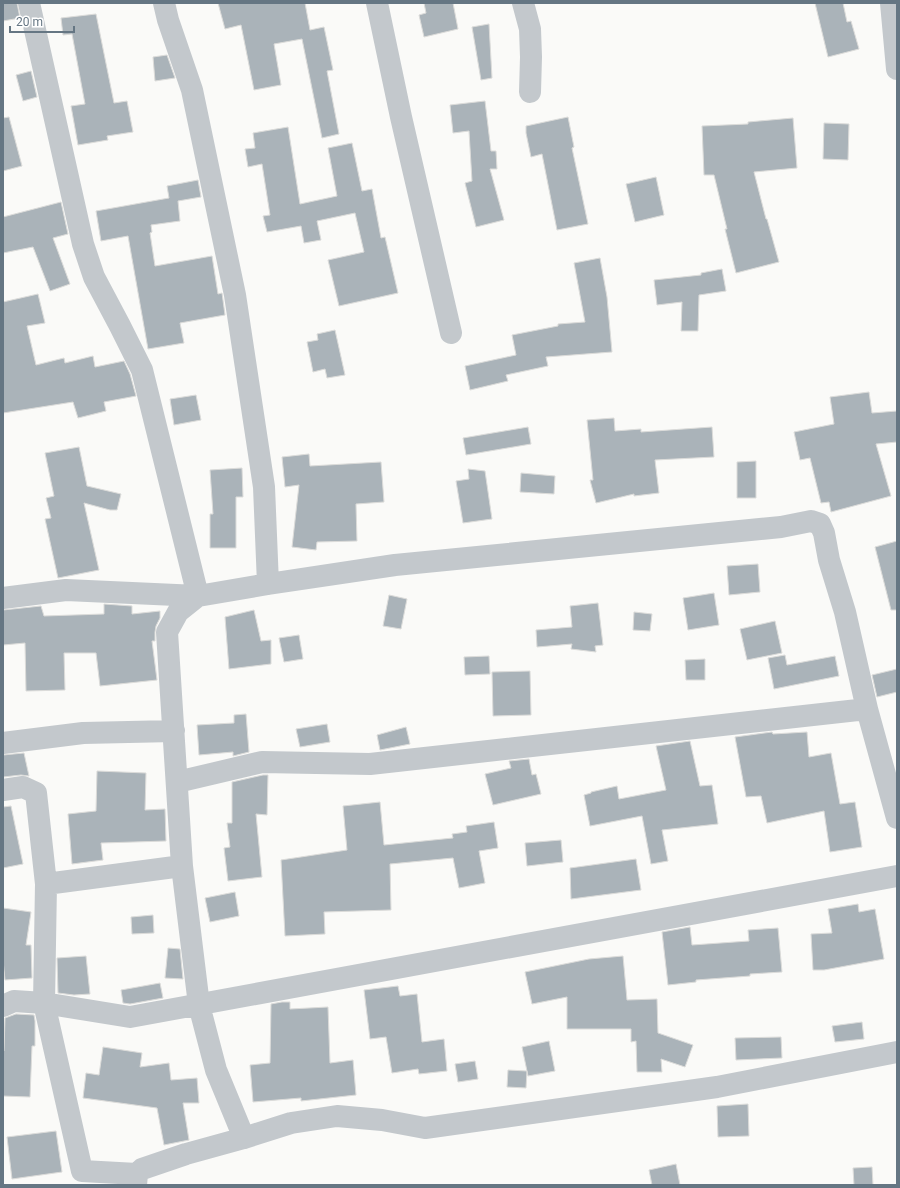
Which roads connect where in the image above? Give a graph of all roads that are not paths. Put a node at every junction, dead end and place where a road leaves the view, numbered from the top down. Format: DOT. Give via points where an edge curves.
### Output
graph roads {
  1 [pos="29,3"];
  2 [pos="164,3"];
  3 [pos="377,3"];
  4 [pos="523,3"];
  5 [pos="891,3"];
  6 [pos="897,69"];
  7 [pos="530,92"];
  8 [pos="451,333"];
  9 [pos="268,584"];
  10 [pos="198,596"];
  11 [pos="3,598"];
  12 [pos="867,709"];
  13 [pos="174,731"];
  14 [pos="3,743"];
  15 [pos="177,782"];
  16 [pos="3,790"];
  17 [pos="897,818"];
  18 [pos="182,866"];
  19 [pos="897,876"];
  20 [pos="46,884"];
  21 [pos="44,1004"];
  22 [pos="198,1005"];
  23 [pos="3,1006"];
  24 [pos="897,1052"];
  25 [pos="244,1138"];
  26 [pos="137,1180"];
  1 -- 10 [label="street" via="83,244 94,277 142,370"];
  2 -- 9 [label="street" via="192,90 235,295 264,487"];
  3 -- 8 [label="street"];
  4 -- 7 [label="street" via="530,29"];
  5 -- 6 [label="street"];
  9 -- 10 [label="street"];
  9 -- 12 [label="street" via="396,565 781,527 811,521 820,524 824,533"];
  10 -- 11 [label="street" via="66,590"];
  10 -- 13 [label="street" via="178,612 167,632"];
  12 -- 15 [label="street" via="370,764 262,762"];
  12 -- 17 [label="street"];
  13 -- 14 [label="street" via="83,734"];
  13 -- 15 [label="street"];
  15 -- 18 [label="street"];
  16 -- 20 [label="street" via="24,787 36,793"];
  18 -- 20 [label="street"];
  18 -- 22 [label="street"];
  19 -- 22 [label="street"];
  20 -- 21 [label="street"];
  21 -- 22 [label="street" via="130,1017"];
  21 -- 23 [label="street" via="14,1001"];
  21 -- 26 [label="street" via="82,1171"];
  22 -- 25 [label="street" via="216,1070"];
  24 -- 25 [label="street" via="718,1087 425,1128 382,1120 337,1116 291,1123"];
  25 -- 26 [label="street" via="142,1169"];
}
